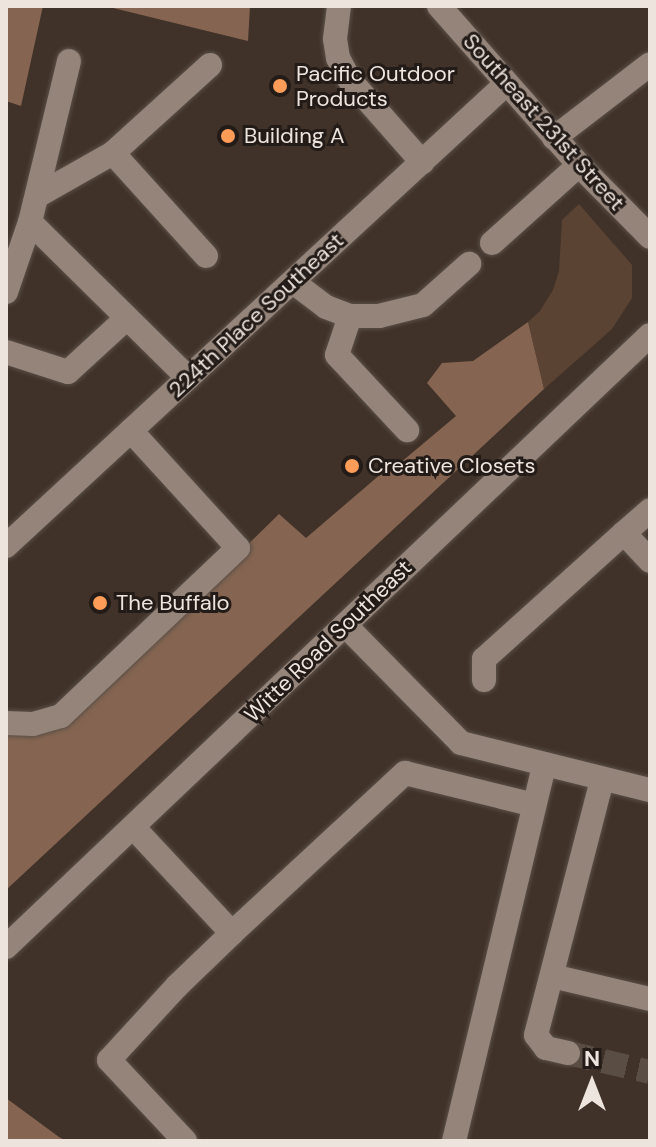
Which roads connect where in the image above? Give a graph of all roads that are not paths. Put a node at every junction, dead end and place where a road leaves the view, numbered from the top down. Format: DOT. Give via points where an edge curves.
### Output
graph roads {
  1 [pos="339,6"];
  2 [pos="439,6"];
  3 [pos="69,61"];
  4 [pos="650,64"];
  5 [pos="210,65"];
  6 [pos="506,84"];
  7 [pos="554,138"];
  8 [pos="113,153"];
  9 [pos="422,162"];
  10 [pos="579,165"];
  11 [pos="37,196"];
  12 [pos="30,222"];
  13 [pos="650,237"];
  14 [pos="492,243"];
  15 [pos="206,256"];
  16 [pos="469,264"];
  17 [pos="293,282"];
  18 [pos="6,292"];
  19 [pos="350,316"];
  20 [pos="127,318"];
  21 [pos="650,335"];
  22 [pos="6,352"];
  23 [pos="188,378"];
  24 [pos="407,430"];
  25 [pos="131,431"];
  26 [pos="650,510"];
  27 [pos="624,533"];
  28 [pos="6,546"];
  29 [pos="650,561"];
  30 [pos="345,625"];
  31 [pos="484,680"];
  32 [pos="6,723"];
  33 [pos="544,766"];
  34 [pos="602,779"];
  35 [pos="650,790"];
  36 [pos="534,805"];
  37 [pos="133,827"];
  38 [pos="232,933"];
  39 [pos="6,947"];
  40 [pos="552,976"];
  41 [pos="650,999"];
  42 [pos="568,1053"];
  43 [pos="185,1141"];
  44 [pos="454,1141"];
  1 -- 9 [label="street" via="335,39 344,69"];
  2 -- 6 [label="street, Southeast 231st Street"];
  3 -- 11 [label="street"];
  4 -- 7 [label="street"];
  5 -- 8 [label="street"];
  6 -- 7 [label="street, Southeast 231st Street"];
  6 -- 9 [label="street, 224th Place Southeast"];
  7 -- 10 [label="street, Southeast 231st Street"];
  8 -- 11 [label="street"];
  8 -- 15 [label="street"];
  9 -- 17 [label="street, 224th Place Southeast"];
  10 -- 13 [label="street, Southeast 231st Street"];
  10 -- 14 [label="street"];
  11 -- 12 [label="street"];
  12 -- 18 [label="street"];
  12 -- 20 [label="street"];
  16 -- 19 [label="street" via="423,305 379,316"];
  17 -- 19 [label="street" via="326,307"];
  17 -- 23 [label="street, 224th Place Southeast"];
  19 -- 24 [label="street" via="337,355"];
  20 -- 22 [label="street" via="68,372"];
  20 -- 23 [label="street"];
  21 -- 30 [label="street, Witte Road Southeast"];
  23 -- 25 [label="street, 224th Place Southeast"];
  25 -- 28 [label="street, 224th Place Southeast"];
  25 -- 32 [label="street" via="238,548 61,716 33,724"];
  26 -- 27 [label="street"];
  27 -- 29 [label="street"];
  27 -- 31 [label="street" via="484,659"];
  30 -- 33 [label="street" via="461,743"];
  30 -- 37 [label="street, Witte Road Southeast"];
  33 -- 34 [label="street"];
  33 -- 36 [label="street"];
  34 -- 35 [label="street"];
  34 -- 40 [label="street"];
  36 -- 38 [label="street" via="405,773"];
  36 -- 44 [label="street"];
  37 -- 38 [label="street"];
  37 -- 39 [label="street, Witte Road Southeast"];
  38 -- 43 [label="street" via="109,1060"];
  40 -- 41 [label="street"];
  40 -- 42 [label="street" via="536,1035 546,1048"];
}
